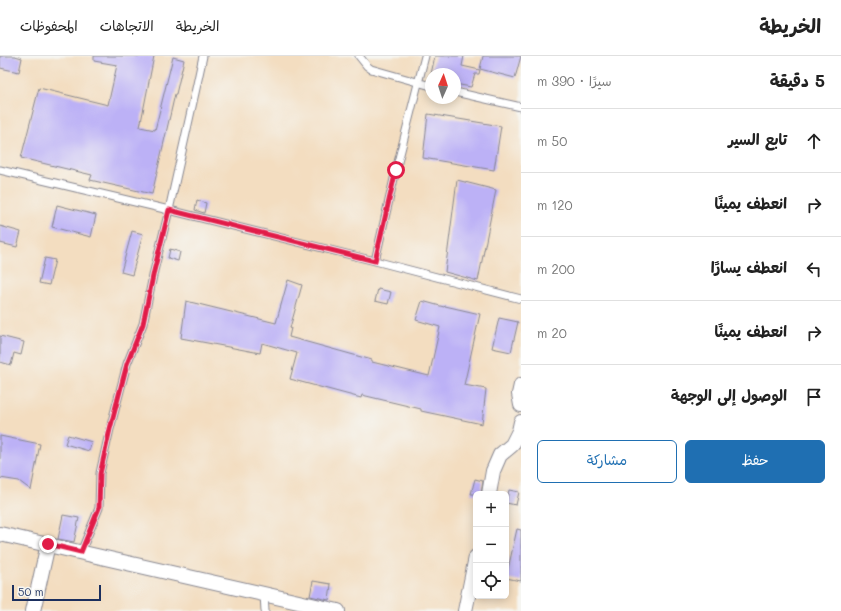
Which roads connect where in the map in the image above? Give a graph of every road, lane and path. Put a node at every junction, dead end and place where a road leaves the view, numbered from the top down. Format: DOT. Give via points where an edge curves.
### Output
graph roads {
  1 [pos="202,56"];
  2 [pos="359,56"];
  3 [pos="425,56"];
  4 [pos="418,83"];
  5 [pos="425,85"];
  6 [pos="461,93"];
  7 [pos="521,107"];
  8 [pos="0,170"];
  9 [pos="169,210"];
  10 [pos="375,261"];
  11 [pos="521,299"];
  12 [pos="521,385"];
  13 [pos="521,405"];
  14 [pos="521,422"];
  15 [pos="490,491"];
  16 [pos="0,534"];
  17 [pos="48,544"];
  18 [pos="81,552"];
  19 [pos="475,563"];
  20 [pos="264,594"];
  21 [pos="33,611"];
  22 [pos="265,611"];
  23 [pos="338,611"];
  24 [pos="465,611"];
  1 -- 9 [label="lane"];
  2 -- 4 [label="lane" via="371,69"];
  3 -- 4 [label="lane"];
  4 -- 5 [label="lane"];
  4 -- 10 [label="lane"];
  6 -- 7 [label="lane"];
  8 -- 9 [label="lane"];
  9 -- 10 [label="lane"];
  9 -- 18 [label="lane" via="143,324 127,364 110,429 100,474 99,508"];
  10 -- 11 [label="lane"];
  12 -- 13 [label="street"];
  14 -- 15 [label="street" via="512,445 500,455 493,471"];
  16 -- 17 [label="street"];
  17 -- 18 [label="street"];
  17 -- 21 [label="street"];
  18 -- 20 [label="street"];
  19 -- 24 [label="street"];
  20 -- 22 [label="lane"];
  20 -- 23 [label="street"];
}
